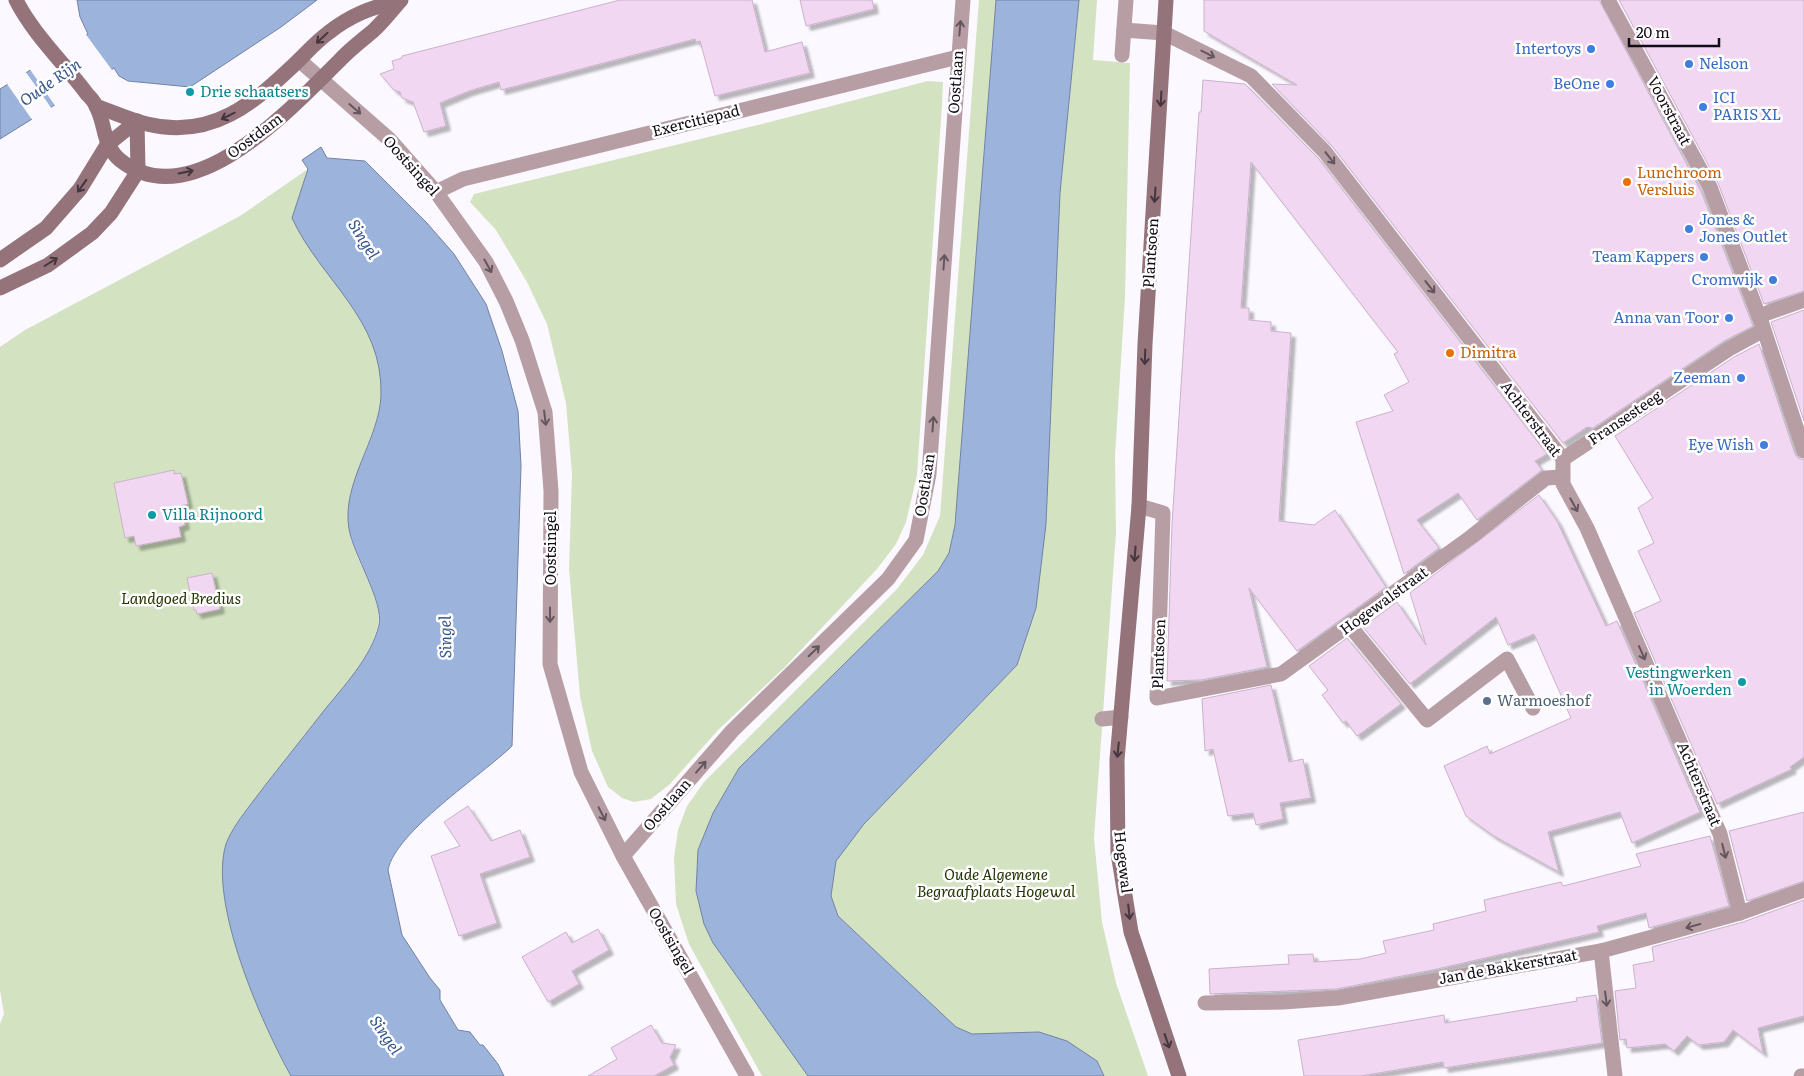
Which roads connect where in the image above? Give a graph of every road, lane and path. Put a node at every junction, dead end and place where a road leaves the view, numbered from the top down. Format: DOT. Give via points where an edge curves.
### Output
graph roads {
  1 [pos="9,0"];
  2 [pos="16,0"];
  3 [pos="400,0"];
  4 [pos="963,0"];
  5 [pos="1126,0"];
  6 [pos="1166,0"];
  7 [pos="1608,0"];
  8 [pos="1124,30"];
  9 [pos="1164,32"];
  10 [pos="1122,55"];
  11 [pos="958,57"];
  12 [pos="299,60"];
  13 [pos="320,79"];
  14 [pos="96,106"];
  15 [pos="137,121"];
  16 [pos="107,145"];
  17 [pos="138,171"];
  18 [pos="436,192"];
  19 [pos="0,260"];
  20 [pos="0,288"];
  21 [pos="1804,300"];
  22 [pos="1761,323"];
  23 [pos="1804,451"];
  24 [pos="1563,459"];
  25 [pos="1562,477"];
  26 [pos="1138,506"];
  27 [pos="1350,626"];
  28 [pos="1125,684"];
  29 [pos="1189,693"];
  30 [pos="1534,708"];
  31 [pos="1121,717"];
  32 [pos="1102,719"];
  33 [pos="622,856"];
  34 [pos="1804,890"];
  35 [pos="1740,913"];
  36 [pos="1601,951"];
  37 [pos="1205,1003"];
  38 [pos="747,1076"];
  39 [pos="1179,1076"];
  40 [pos="1615,1076"];
  1 -- 2 [label="street"];
  2 -- 14 [label="street"];
  3 -- 12 [label="street, Oostdam, one-way" via="362,11 327,33"];
  3 -- 13 [label="street, Oostdam" via="374,30"];
  11 -- 4 [label="street, Oostlaan, one-way"];
  5 -- 8 [label="street"];
  6 -- 9 [label="street, Plantsoen"];
  7 -- 22 [label="street, Voorstraat" via="1710,187"];
  8 -- 9 [label="street"];
  8 -- 10 [label="street"];
  9 -- 24 [label="street, Achterstraat, one-way" via="1251,76 1325,152"];
  9 -- 26 [label="street, Plantsoen, one-way"];
  11 -- 18 [label="street, Exercitiepad" via="463,179"];
  33 -- 11 [label="street, Oostlaan, one-way" via="732,731 888,579 916,540 930,474"];
  12 -- 13 [label="street, Oostsingel"];
  12 -- 15 [label="street, Oostdam, one-way" via="269,90 222,120 177,127"];
  17 -- 13 [label="street, Oostdam, one-way" via="161,176 188,172 226,159 279,120"];
  13 -- 18 [label="street, Oostsingel, one-way" via="390,140"];
  14 -- 15 [label="street, Oostdam"];
  14 -- 16 [label="street"];
  15 -- 16 [label="street"];
  15 -- 17 [label="street"];
  16 -- 17 [label="street, Oostdam" via="120,160"];
  16 -- 19 [label="street, one-way" via="85,182 46,228"];
  20 -- 17 [label="street, one-way" via="48,265 92,233 111,213"];
  18 -- 33 [label="street, Oostsingel, one-way" via="486,262 506,301 545,412 551,491 550,664 581,772"];
  21 -- 22 [label="street, Fransesteeg"];
  22 -- 23 [label="street, Voorstraat"];
  22 -- 24 [label="street, Fransesteeg" via="1729,349"];
  24 -- 25 [label="street, Achterstraat"];
  25 -- 27 [label="street, Hogewalstraat" via="1546,478"];
  25 -- 35 [label="street, Achterstraat, one-way" via="1720,834"];
  26 -- 28 [label="street, Plantsoen, one-way"];
  26 -- 29 [label="street, Plantsoen" via="1163,513 1157,698"];
  27 -- 29 [label="street, Hogewalstraat" via="1281,674"];
  27 -- 30 [label="street" via="1426,720 1507,659"];
  28 -- 31 [label="street, Hogewal"];
  31 -- 32 [label="street"];
  31 -- 39 [label="street, Hogewal, one-way" via="1117,760 1118,853 1131,932"];
  33 -- 38 [label="street, Oostsingel"];
  34 -- 35 [label="street, Jan de Bakkerstraat"];
  35 -- 36 [label="street, Jan de Bakkerstraat, one-way"];
  36 -- 37 [label="street, Jan de Bakkerstraat" via="1338,998"];
  36 -- 40 [label="street, one-way"];
}
